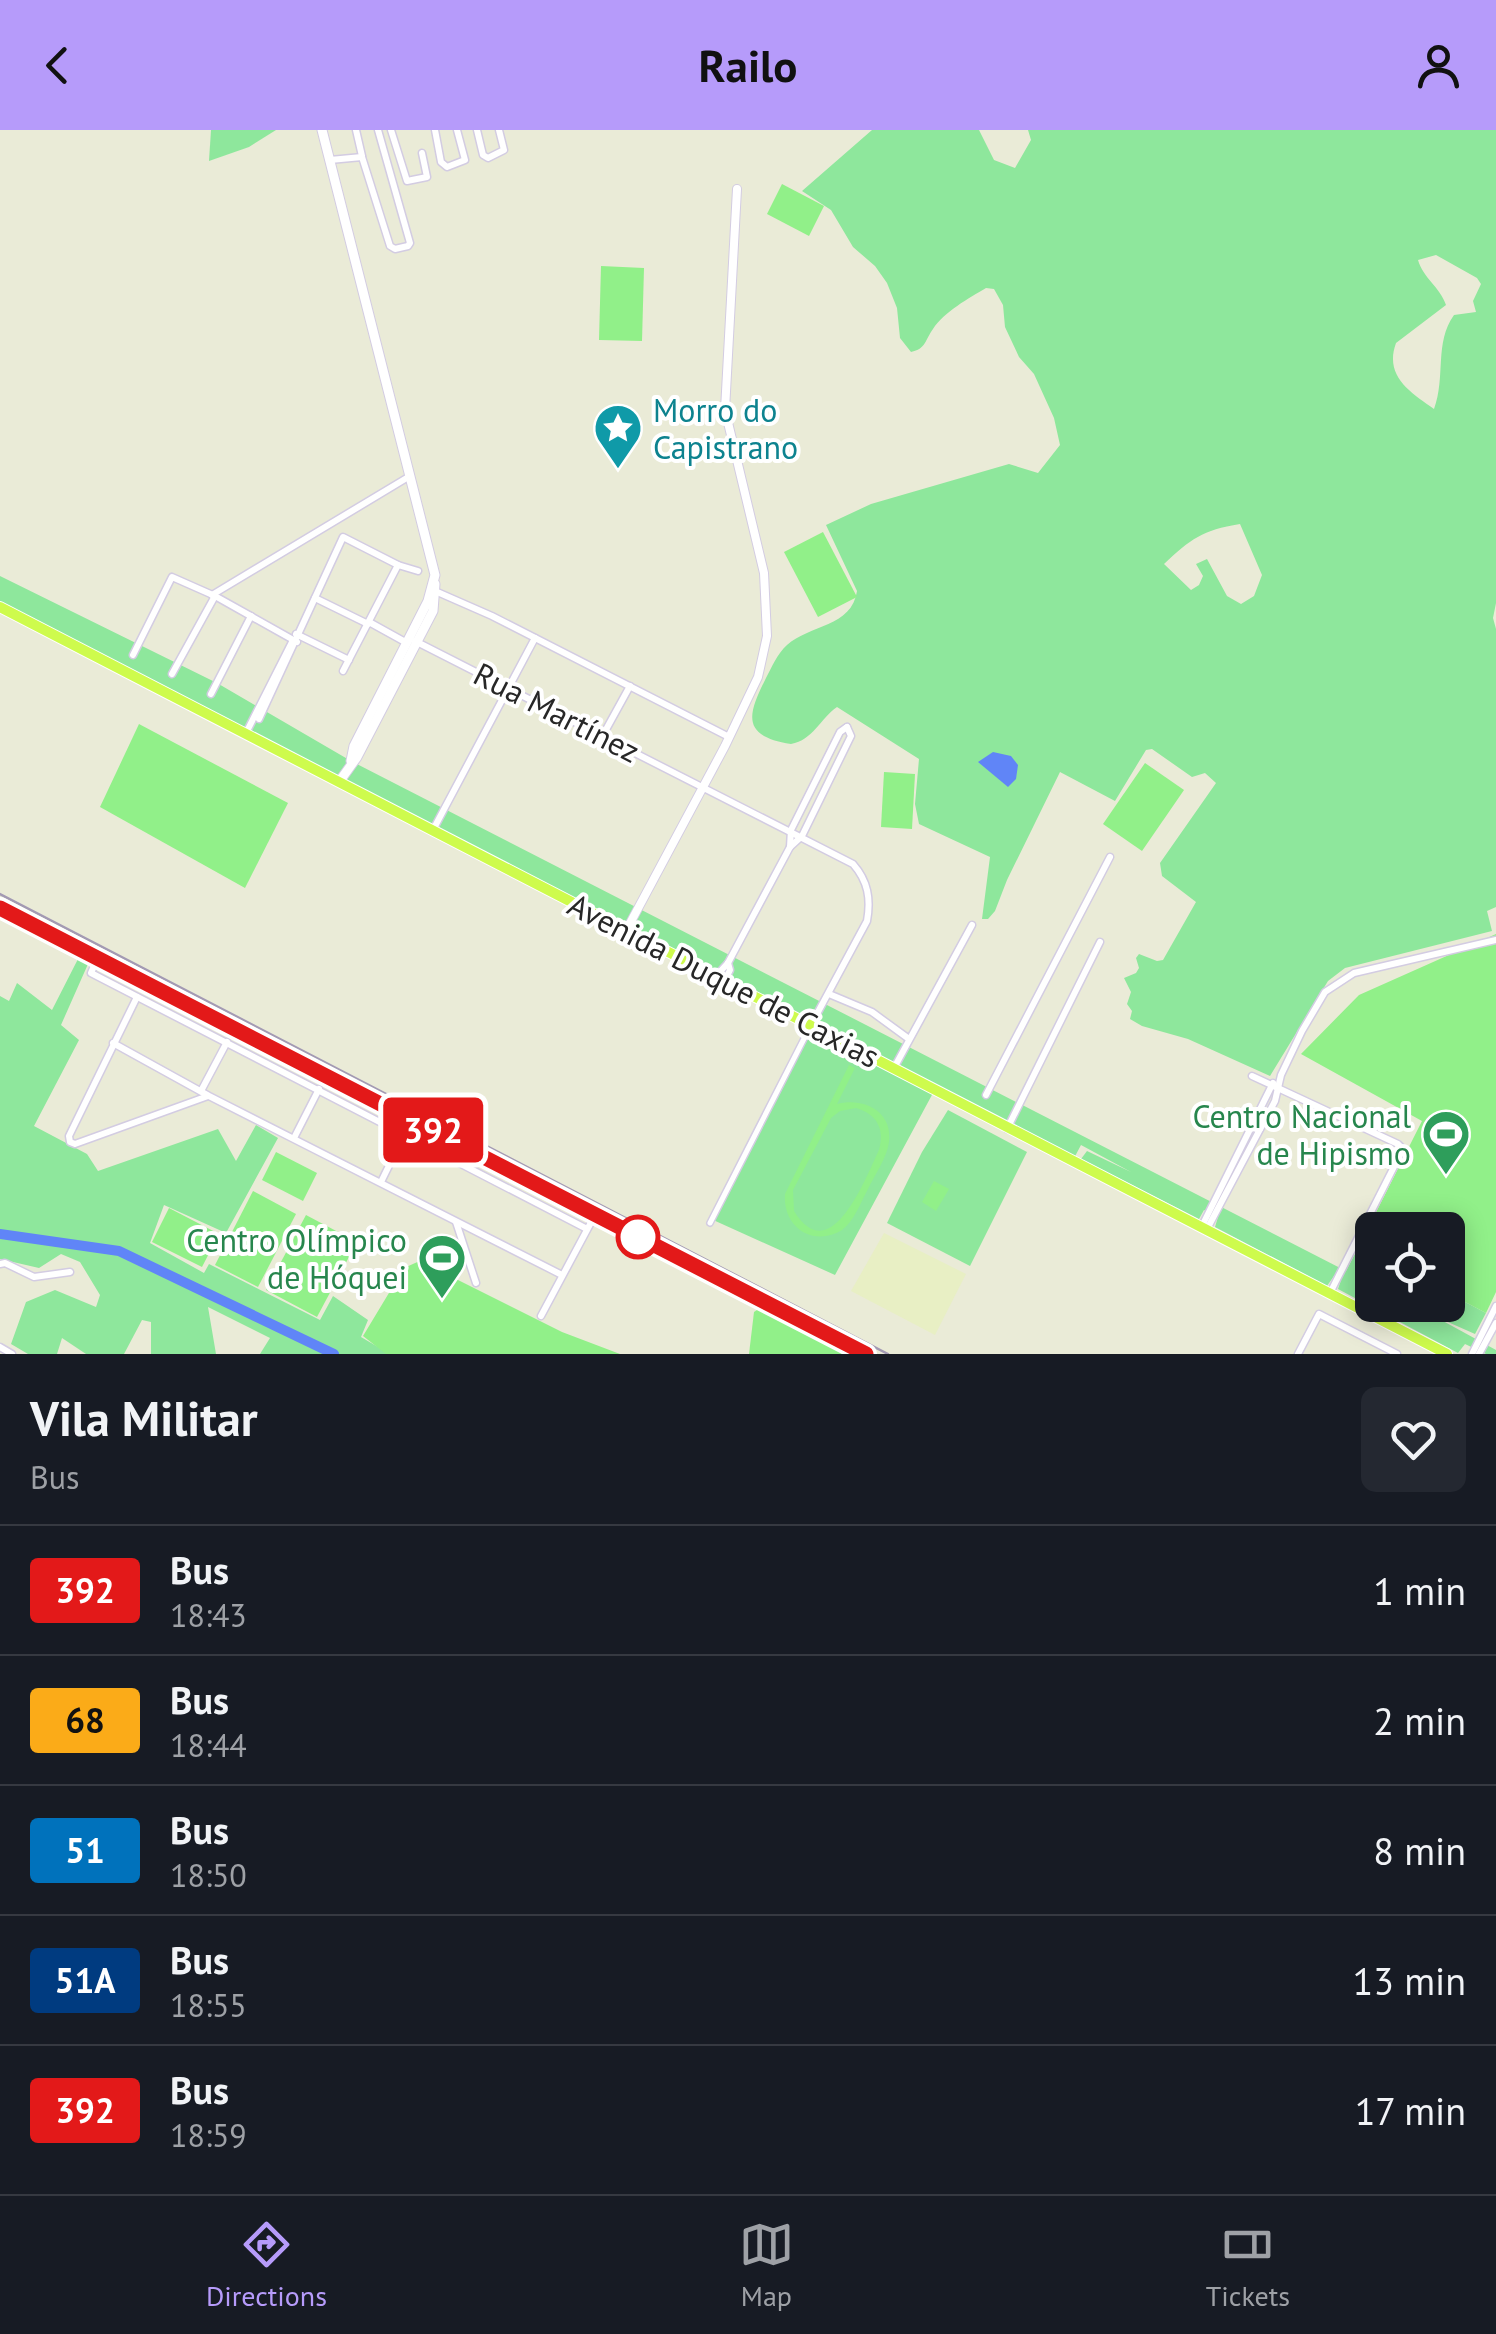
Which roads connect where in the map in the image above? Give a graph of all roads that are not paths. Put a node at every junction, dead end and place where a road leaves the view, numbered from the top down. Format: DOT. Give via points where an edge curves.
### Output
graph roads {
  1 [pos="322,130"];
  2 [pos="356,130"];
  3 [pos="378,130"];
  4 [pos="391,130"];
  5 [pos="434,130"];
  6 [pos="457,130"];
  7 [pos="476,130"];
  8 [pos="500,130"];
  9 [pos="422,153"];
  10 [pos="362,156"];
  11 [pos="330,160"];
  12 [pos="737,190"];
  13 [pos="410,476"];
  14 [pos="398,565"];
  15 [pos="418,571"];
  16 [pos="434,585"];
  17 [pos="213,595"];
  18 [pos="314,598"];
  19 [pos="0,607"];
  20 [pos="251,616"];
  21 [pos="368,623"];
  22 [pos="297,636"];
  23 [pos="535,638"];
  24 [pos="411,641"];
  25 [pos="133,655"];
  26 [pos="349,660"];
  27 [pos="343,670"];
  28 [pos="172,674"];
  29 [pos="630,686"];
  30 [pos="508,687"];
  31 [pos="211,694"];
  32 [pos="244,735"];
  33 [pos="603,735"];
  34 [pos="729,737"];
  35 [pos="817,779"];
  36 [pos="339,782"];
  37 [pos="827,785"];
  38 [pos="704,788"];
  39 [pos="432,830"];
  40 [pos="791,830"];
  41 [pos="802,836"];
  42 [pos="790,847"];
  43 [pos="1110,857"];
  44 [pos="0,908"];
  45 [pos="972,925"];
  46 [pos="627,930"];
  47 [pos="1496,940"];
  48 [pos="1100,942"];
  49 [pos="97,958"];
  50 [pos="720,978"];
  51 [pos="829,994"];
  52 [pos="137,997"];
  53 [pos="811,1026"];
  54 [pos="910,1039"];
  55 [pos="227,1042"];
  56 [pos="114,1044"];
  57 [pos="894,1068"];
  58 [pos="1252,1076"];
  59 [pos="1276,1086"];
  60 [pos="319,1089"];
  61 [pos="205,1094"];
  62 [pos="986,1095"];
  63 [pos="406,1116"];
  64 [pos="1007,1129"];
  65 [pos="401,1132"];
  66 [pos="294,1138"];
  67 [pos="380,1182"];
  68 [pos="595,1215"];
  69 [pos="456,1220"];
  70 [pos="710,1223"];
  71 [pos="587,1228"];
  72 [pos="1204,1229"];
  73 [pos="0,1264"];
  74 [pos="70,1272"];
  75 [pos="562,1276"];
  76 [pos="476,1284"];
  77 [pos="1330,1294"];
  78 [pos="1496,1306"];
  79 [pos="541,1316"];
  80 [pos="1496,1323"];
  81 [pos="0,1347"];
  82 [pos="12,1354"];
  83 [pos="866,1354"];
  84 [pos="1298,1354"];
  85 [pos="1397,1354"];
  86 [pos="1447,1354"];
  87 [pos="1475,1354"];
  1 -- 11 [label="main road"];
  2 -- 10 [label="street"];
  3 -- 10 [label="street" via="408,246 390,246"];
  4 -- 9 [label="street" via="406,181 427,177"];
  5 -- 6 [label="street" via="448,167 464,160"];
  7 -- 8 [label="street" via="488,158 504,150"];
  10 -- 11 [label="street"];
  11 -- 13 [label="main road"];
  12 -- 34 [label="street" via="725,410 768,605 764,658"];
  13 -- 16 [label="main road"];
  13 -- 17 [label="street"];
  14 -- 15 [label="street"];
  14 -- 18 [label="street" via="343,537"];
  14 -- 21 [label="street"];
  16 -- 23 [label="street"];
  16 -- 24 [label="main road"];
  17 -- 20 [label="street"];
  17 -- 25 [label="street" via="168,579"];
  17 -- 28 [label="street"];
  18 -- 21 [label="street, Rua Martínez"];
  18 -- 22 [label="street"];
  19 -- 32 [label="main road, Avenida Duque de Caxias"];
  20 -- 22 [label="street"];
  20 -- 31 [label="street"];
  21 -- 24 [label="street, Rua Martínez"];
  21 -- 26 [label="street"];
  22 -- 26 [label="street"];
  22 -- 32 [label="street"];
  23 -- 29 [label="street"];
  23 -- 30 [label="street"];
  24 -- 30 [label="street, Rua Martínez"];
  24 -- 36 [label="main road"];
  26 -- 27 [label="street"];
  29 -- 33 [label="street"];
  29 -- 34 [label="street"];
  30 -- 33 [label="street, Rua Martínez"];
  30 -- 39 [label="street"];
  32 -- 36 [label="main road, Avenida Duque de Caxias"];
  33 -- 38 [label="street, Rua Martínez"];
  34 -- 38 [label="street"];
  35 -- 37 [label="street"];
  35 -- 37 [label="street" via="847,727 851,736"];
  35 -- 40 [label="street"];
  36 -- 39 [label="main road, Avenida Duque de Caxias"];
  37 -- 41 [label="street"];
  38 -- 40 [label="street, Rua Martínez"];
  38 -- 46 [label="street"];
  39 -- 46 [label="main road, Avenida Duque de Caxias"];
  40 -- 41 [label="street, Rua Martínez"];
  40 -- 42 [label="street"];
  41 -- 42 [label="street"];
  41 -- 51 [label="street, Rua Martínez" via="846,859 864,881 870,905"];
  42 -- 50 [label="street"];
  43 -- 62 [label="street"];
  44 -- 49 [label="street"];
  45 -- 54 [label="street"];
  46 -- 50 [label="main road, Avenida Duque de Caxias"];
  47 -- 59 [label="street" via="1345,977 1318,1002"];
  48 -- 64 [label="street"];
  49 -- 52 [label="street" via="91,973"];
  49 -- 63 [label="street"];
  50 -- 53 [label="main road, Avenida Duque de Caxias"];
  51 -- 53 [label="street"];
  51 -- 54 [label="street" via="872,1012"];
  52 -- 55 [label="street"];
  52 -- 56 [label="street"];
  53 -- 57 [label="main road, Avenida Duque de Caxias"];
  53 -- 70 [label="street"];
  54 -- 57 [label="street"];
  55 -- 60 [label="street"];
  55 -- 61 [label="street"];
  56 -- 61 [label="street"];
  56 -- 61 [label="street" via="68,1136 72,1144"];
  57 -- 64 [label="main road, Avenida Duque de Caxias"];
  58 -- 59 [label="street"];
  59 -- 72 [label="street"];
  59 -- 77 [label="street" via="1398,1144 1402,1154"];
  60 -- 65 [label="street"];
  60 -- 66 [label="street"];
  61 -- 66 [label="street"];
  63 -- 65 [label="street"];
  63 -- 68 [label="street"];
  64 -- 72 [label="main road, Avenida Duque de Caxias"];
  65 -- 67 [label="street"];
  65 -- 71 [label="street"];
  66 -- 67 [label="street"];
  67 -- 69 [label="street"];
  68 -- 71 [label="street"];
  68 -- 83 [label="street"];
  69 -- 75 [label="street"];
  69 -- 76 [label="street"];
  71 -- 75 [label="street"];
  72 -- 77 [label="main road, Avenida Duque de Caxias"];
  73 -- 74 [label="street" via="41,1278"];
  75 -- 79 [label="street"];
  77 -- 86 [label="main road, Avenida Duque de Caxias"];
  78 -- 87 [label="street"];
  80 -- 87 [label="street"];
  81 -- 82 [label="street"];
  84 -- 85 [label="street" via="1319,1314"];
}
